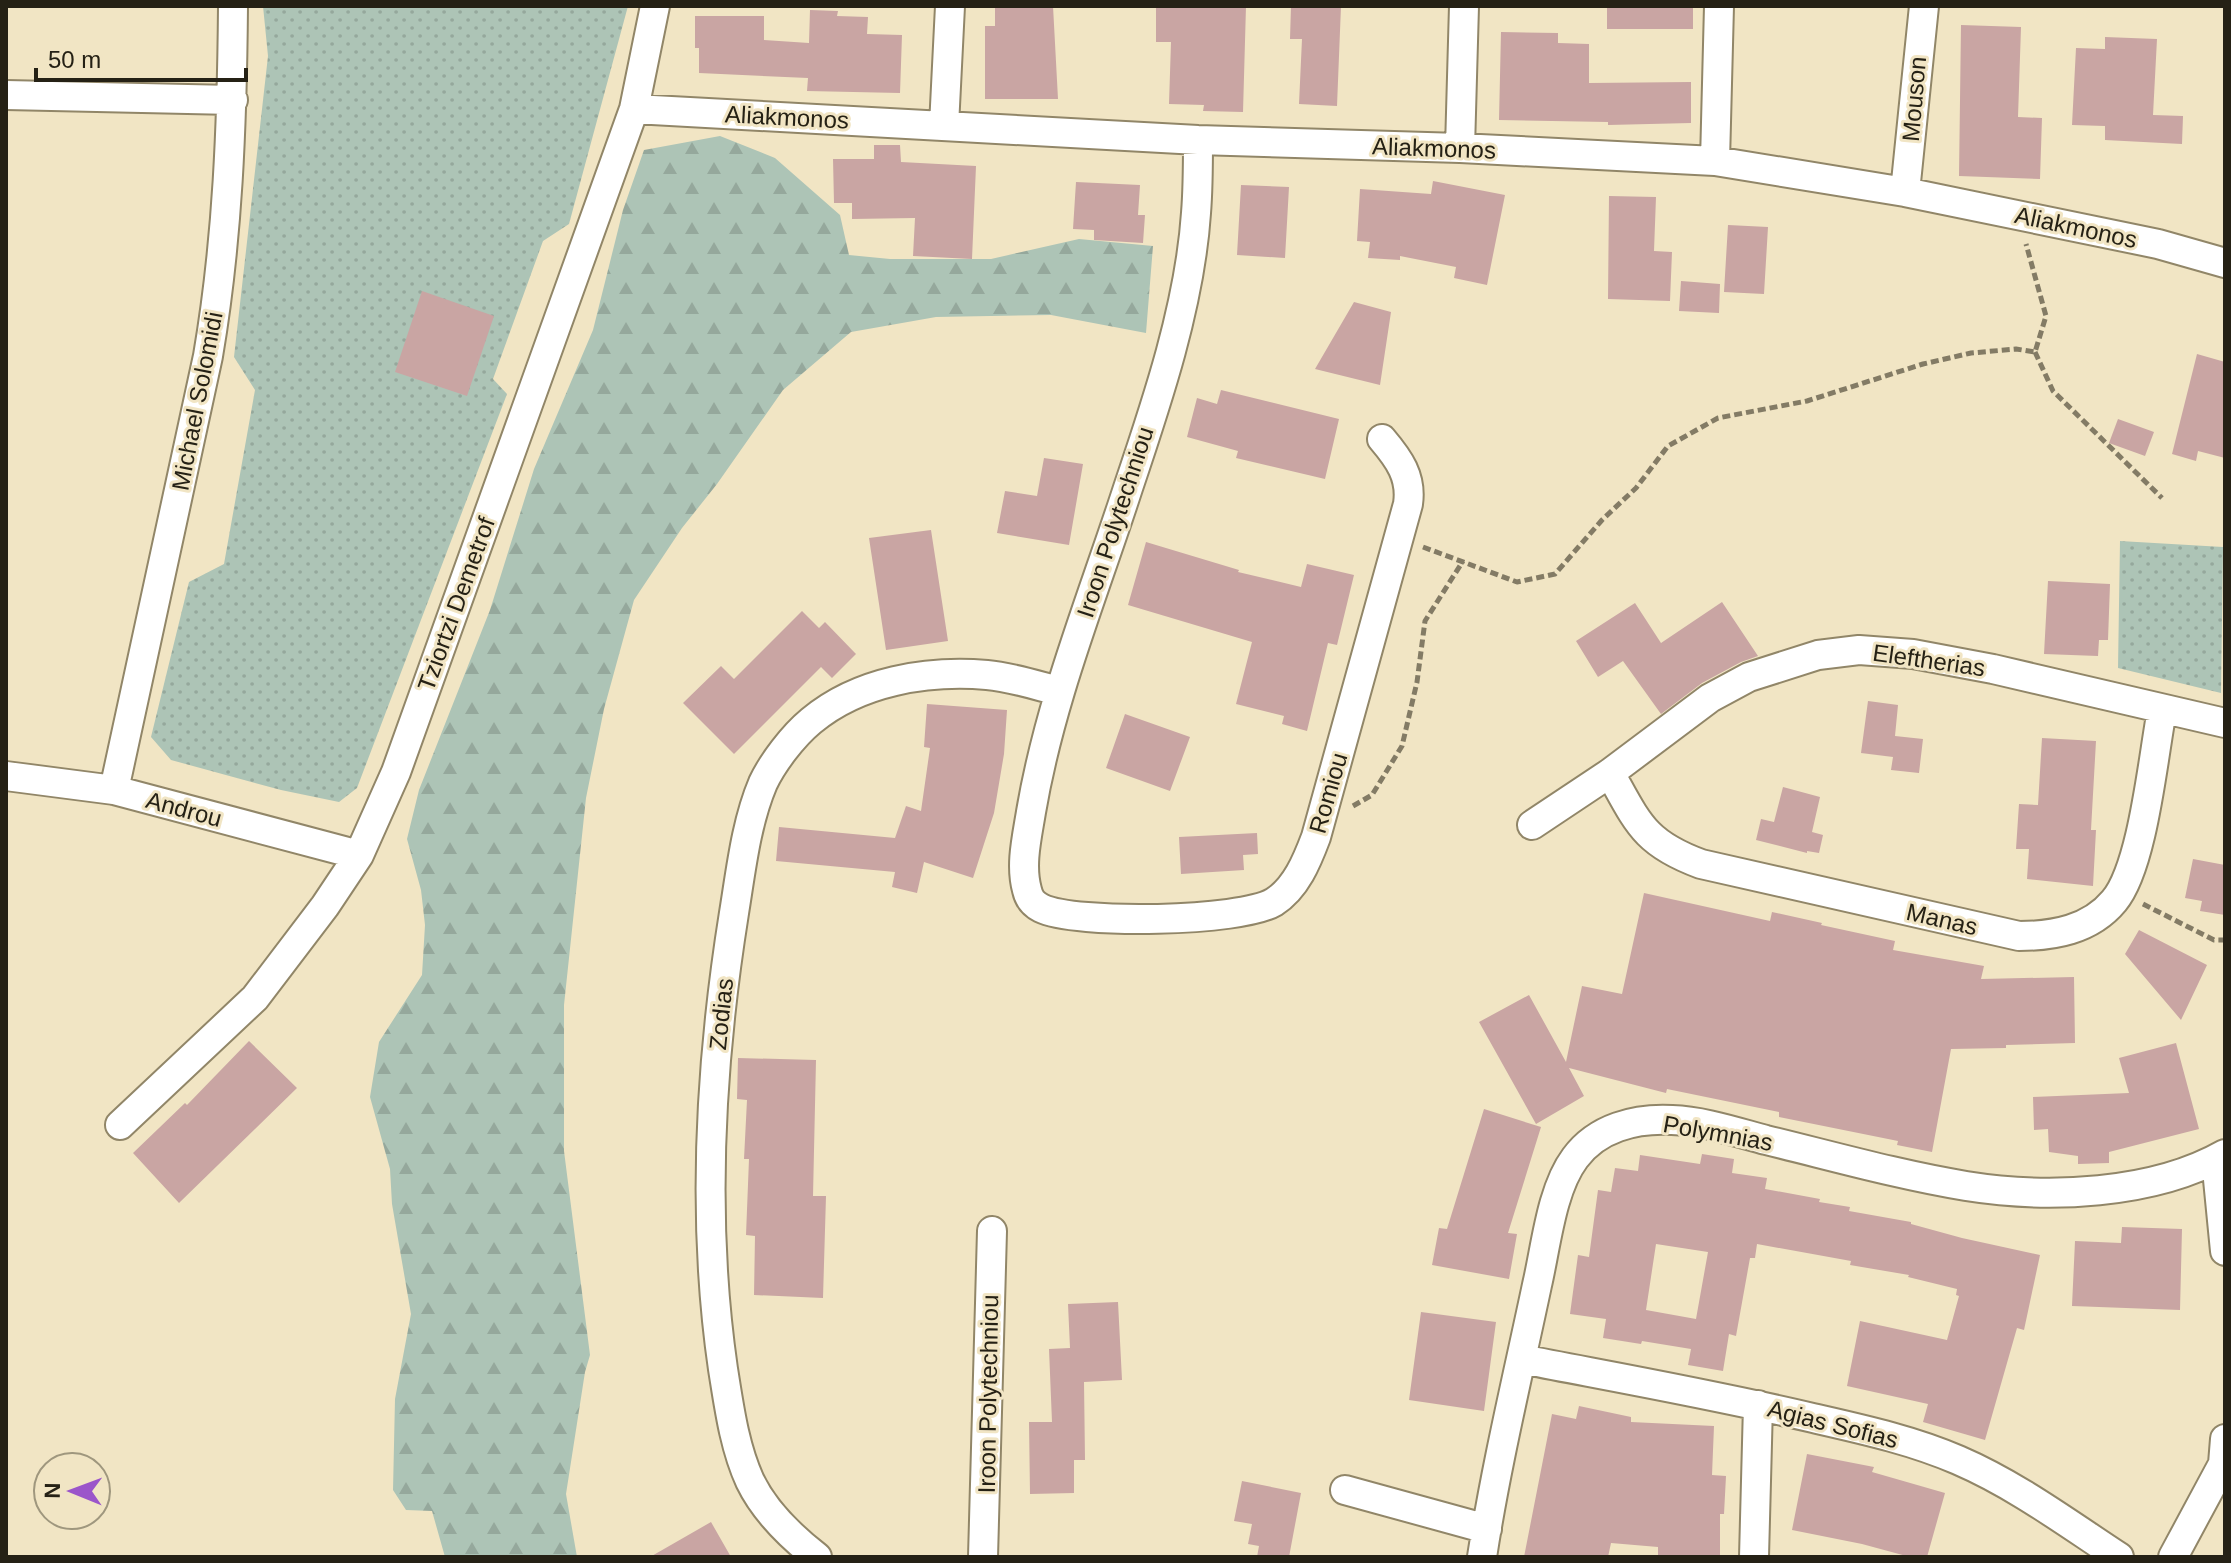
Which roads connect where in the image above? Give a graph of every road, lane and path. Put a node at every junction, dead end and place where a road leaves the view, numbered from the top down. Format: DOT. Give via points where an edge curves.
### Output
graph roads {
  1 [pos="233,6"];
  2 [pos="655,6"];
  3 [pos="950,6"];
  4 [pos="1464,6"];
  5 [pos="1719,6"];
  6 [pos="1924,6"];
  7 [pos="6,95"];
  8 [pos="233,100"];
  9 [pos="634,109"];
  10 [pos="944,126"];
  11 [pos="1198,140"];
  12 [pos="1460,148"];
  13 [pos="1715,161"];
  14 [pos="1905,192"];
  15 [pos="2016,215"];
  16 [pos="2225,263"];
  17 [pos="2035,352"];
  18 [pos="1382,439"];
  19 [pos="2162,498"];
  20 [pos="1399,538"];
  21 [pos="1463,561"];
  22 [pos="1058,691"];
  23 [pos="2162,710"];
  24 [pos="2225,723"];
  25 [pos="1610,773"];
  26 [pos="6,776"];
  27 [pos="114,790"];
  28 [pos="1532,825"];
  29 [pos="1318,828"];
  30 [pos="359,855"];
  31 [pos="2119,892"];
  32 [pos="1031,901"];
  33 [pos="2225,940"];
  34 [pos="120,1125"];
  35 [pos="2220,1156"];
  36 [pos="992,1231"];
  37 [pos="2225,1251"];
  38 [pos="1521,1359"];
  39 [pos="1758,1405"];
  40 [pos="2224,1456"];
  41 [pos="1345,1490"];
  42 [pos="1484,1543"];
  43 [pos="817,1557"];
  44 [pos="983,1557"];
  45 [pos="1754,1557"];
  46 [pos="2119,1557"];
  47 [pos="2173,1557"];
  1 -- 8 [label="street, Michael Solomidi"];
  2 -- 9 [label="street, Tziortzi Demetrof"];
  3 -- 10 [label="street"];
  4 -- 12 [label="street"];
  5 -- 13 [label="street"];
  6 -- 14 [label="street, Mouson"];
  7 -- 8 [label="street"];
  8 -- 27 [label="street, Michael Solomidi" via="218,299"];
  9 -- 10 [label="street, Aliakmonos"];
  9 -- 30 [label="street, Tziortzi Demetrof" via="396,772"];
  10 -- 11 [label="street, Aliakmonos"];
  11 -- 12 [label="street, Aliakmonos"];
  11 -- 22 [label="street, Iroon Polytechniou" via="1197,212 1179,312 1128,488"];
  12 -- 13 [label="street, Aliakmonos"];
  13 -- 14 [label="street, Aliakmonos"];
  14 -- 15 [label="street, Aliakmonos"];
  15 -- 16 [label="street, Aliakmonos"];
  15 -- 17 [label="path" via="2046,316"];
  17 -- 19 [label="path" via="2053,391"];
  17 -- 21 [label="path" via="1971,353 1807,401 1718,418 1668,446 1555,574 1517,582"];
  18 -- 20 [label="street, Romiou" via="1410,483"];
  20 -- 21 [label="path"];
  20 -- 29 [label="street, Romiou"];
  21 -- 29 [label="path" via="1425,621 1402,746 1372,795"];
  22 -- 32 [label="street, Iroon Polytechniou" via="1025,851"];
  22 -- 43 [label="street, Zodias" via="964,674 905,679 864,690 809,722 785,750 764,783 751,825 727,962 714,1079 716,1310 730,1412 749,1479 780,1526"];
  23 -- 24 [label="street, Eleftherias"];
  23 -- 25 [label="street, Eleftherias" via="1993,669 1859,650 1818,655 1749,677 1710,698"];
  23 -- 31 [label="street, Manas" via="2138,841"];
  25 -- 28 [label="street, Eleftherias"];
  25 -- 31 [label="street, Manas" via="1655,842 1701,864 2019,936 2074,930 2099,915"];
  26 -- 27 [label="street, Androu"];
  27 -- 30 [label="street, Androu"];
  29 -- 32 [label="street, Romiou" via="1291,887 1276,901 1253,910 1140,918 1063,914"];
  30 -- 34 [label="street, Tziortzi Demetrof" via="255,998"];
  31 -- 33 [label="path" via="2214,940"];
  35 -- 37 [label="street"];
  35 -- 38 [label="street, Polymnias" via="2163,1180 2036,1193 1967,1186 1701,1125 1631,1122 1602,1132 1575,1158 1558,1193"];
  36 -- 44 [label="street, Iroon Polytechniou"];
  38 -- 39 [label="street, Agias Sofias"];
  38 -- 42 [label="street, Polymnias"];
  39 -- 45 [label="street"];
  39 -- 46 [label="street, Agias Sofias" via="1957,1459"];
  40 -- 47 [label="street"];
  41 -- 42 [label="street"];
}
